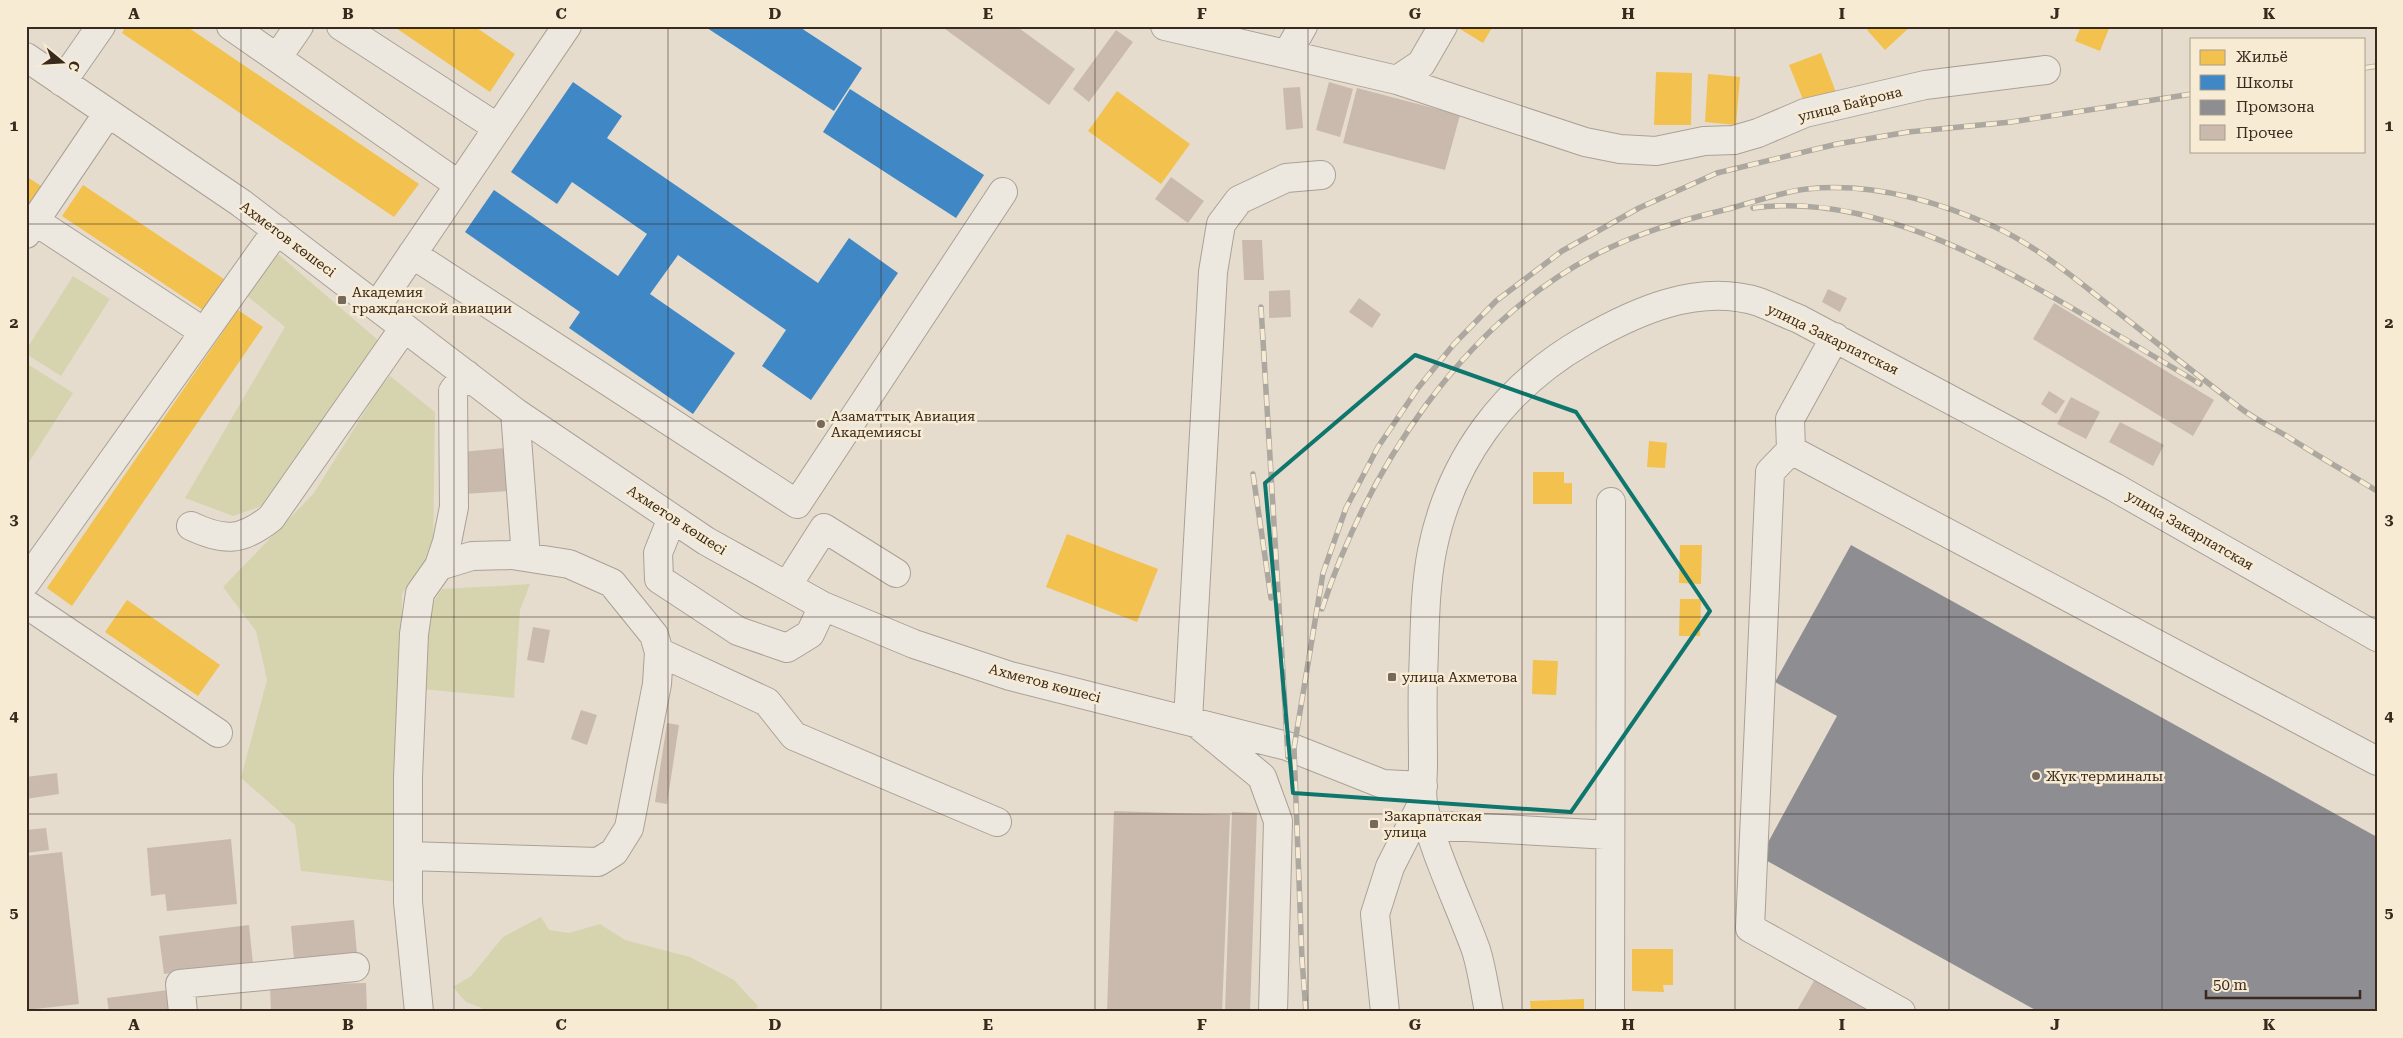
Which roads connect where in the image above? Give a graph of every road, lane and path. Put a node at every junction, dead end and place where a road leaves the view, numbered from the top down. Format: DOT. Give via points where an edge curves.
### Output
graph roads {
  1 [pos="101,26"];
  2 [pos="232,26"];
  3 [pos="299,26"];
  4 [pos="341,26"];
  5 [pos="567,26"];
  6 [pos="1166,26"];
  7 [pos="1303,26"];
  8 [pos="1443,26"];
  9 [pos="1287,54"];
  10 [pos="26,57"];
  11 [pos="277,58"];
  12 [pos="2046,70"];
  13 [pos="1397,80"];
  14 [pos="62,82"];
  15 [pos="108,113"];
  16 [pos="498,128"];
  17 [pos="1321,174"];
  18 [pos="459,185"];
  19 [pos="1003,192"];
  20 [pos="30,228"];
  21 [pos="277,230"];
  22 [pos="412,254"];
  23 [pos="377,306"];
  24 [pos="404,328"];
  25 [pos="204,332"];
  26 [pos="1835,337"];
  27 [pos="466,374"];
  28 [pos="515,412"];
  29 [pos="1791,450"];
  30 [pos="1611,502"];
  31 [pos="672,518"];
  32 [pos="191,526"];
  33 [pos="526,557"];
  34 [pos="439,566"];
  35 [pos="896,573"];
  36 [pos="26,582"];
  37 [pos="787,586"];
  38 [pos="26,604"];
  39 [pos="823,606"];
  40 [pos="2377,637"];
  41 [pos="659,652"];
  42 [pos="1192,722"];
  43 [pos="218,733"];
  44 [pos="2377,761"];
  45 [pos="1425,805"];
  46 [pos="997,822"];
  47 [pos="1610,835"];
  48 [pos="408,856"];
  49 [pos="355,967"];
  50 [pos="183,1012"];
  51 [pos="420,1012"];
  52 [pos="1273,1012"];
  53 [pos="1385,1012"];
  54 [pos="1489,1012"];
  55 [pos="1610,1012"];
  56 [pos="1901,1012"];
  1 -- 14 [label="street"];
  2 -- 11 [label="street"];
  3 -- 11 [label="street"];
  4 -- 16 [label="street"];
  5 -- 16 [label="street"];
  6 -- 9 [label="street, улица Байрона"];
  7 -- 9 [label="street"];
  8 -- 13 [label="street" via="1421,64"];
  9 -- 13 [label="street, улица Байрона"];
  10 -- 14 [label="street, Ахметов көшесі"];
  11 -- 18 [label="street"];
  12 -- 13 [label="street, улица Байрона" via="1925,85 1806,113 1734,140 1704,141 1656,151 1620,149 1585,142"];
  14 -- 15 [label="street, Ахметов көшесі"];
  15 -- 20 [label="street"];
  15 -- 21 [label="street, Ахметов көшесі"];
  16 -- 18 [label="street"];
  17 -- 42 [label="street" via="1286,178 1238,200 1221,224 1213,272"];
  18 -- 22 [label="street"];
  19 -- 22 [label="street" via="797,504"];
  20 -- 25 [label="street"];
  21 -- 23 [label="street, Ахметов көшесі"];
  21 -- 25 [label="street"];
  22 -- 23 [label="street"];
  23 -- 24 [label="street, Ахметов көшесі"];
  24 -- 27 [label="street, Ахметов көшесі"];
  24 -- 32 [label="street" via="271,518 238,537 208,534"];
  25 -- 36 [label="street"];
  26 -- 29 [label="street" via="1790,419"];
  26 -- 40 [label="street, улица Закарпатская" via="2114,487"];
  26 -- 45 [label="street, улица Закарпатская" via="1758,302 1705,296 1673,301 1636,314 1565,352 1499,408 1456,479 1441,516 1432,552 1422,698"];
  27 -- 28 [label="street, Ахметов көшесі"];
  27 -- 34 [label="street" via="453,391 454,507 448,542"];
  28 -- 31 [label="street, Ахметов көшесі"];
  28 -- 33 [label="street"];
  29 -- 44 [label="street"];
  29 -- 56 [label="street" via="1770,472 1750,928"];
  30 -- 47 [label="street"];
  31 -- 37 [label="street, Ахметов көшесі"];
  31 -- 39 [label="street" via="658,554 659,579 738,631 786,648 810,634"];
  33 -- 34 [label="street" via="472,556"];
  33 -- 41 [label="street" via="569,564 612,583 654,635"];
  34 -- 48 [label="street" via="420,593 414,634"];
  35 -- 37 [label="street" via="824,528"];
  37 -- 39 [label="street, Ахметов көшесі"];
  38 -- 43 [label="street"];
  39 -- 42 [label="street, Ахметов көшесі" via="914,644 1010,676"];
  41 -- 46 [label="street" via="767,702 794,736"];
  41 -- 48 [label="street" via="657,684 628,828 614,852 598,862"];
  42 -- 45 [label="street, Ахметов көшесі" via="1287,746 1383,784"];
  42 -- 52 [label="street" via="1262,777 1278,822"];
  45 -- 47 [label="street, Ахметов көшесі"];
  45 -- 53 [label="street" via="1390,867 1375,914"];
  45 -- 54 [label="street" via="1477,953"];
  47 -- 55 [label="street"];
  48 -- 51 [label="street" via="408,902"];
  49 -- 50 [label="street" via="180,984"];
}
